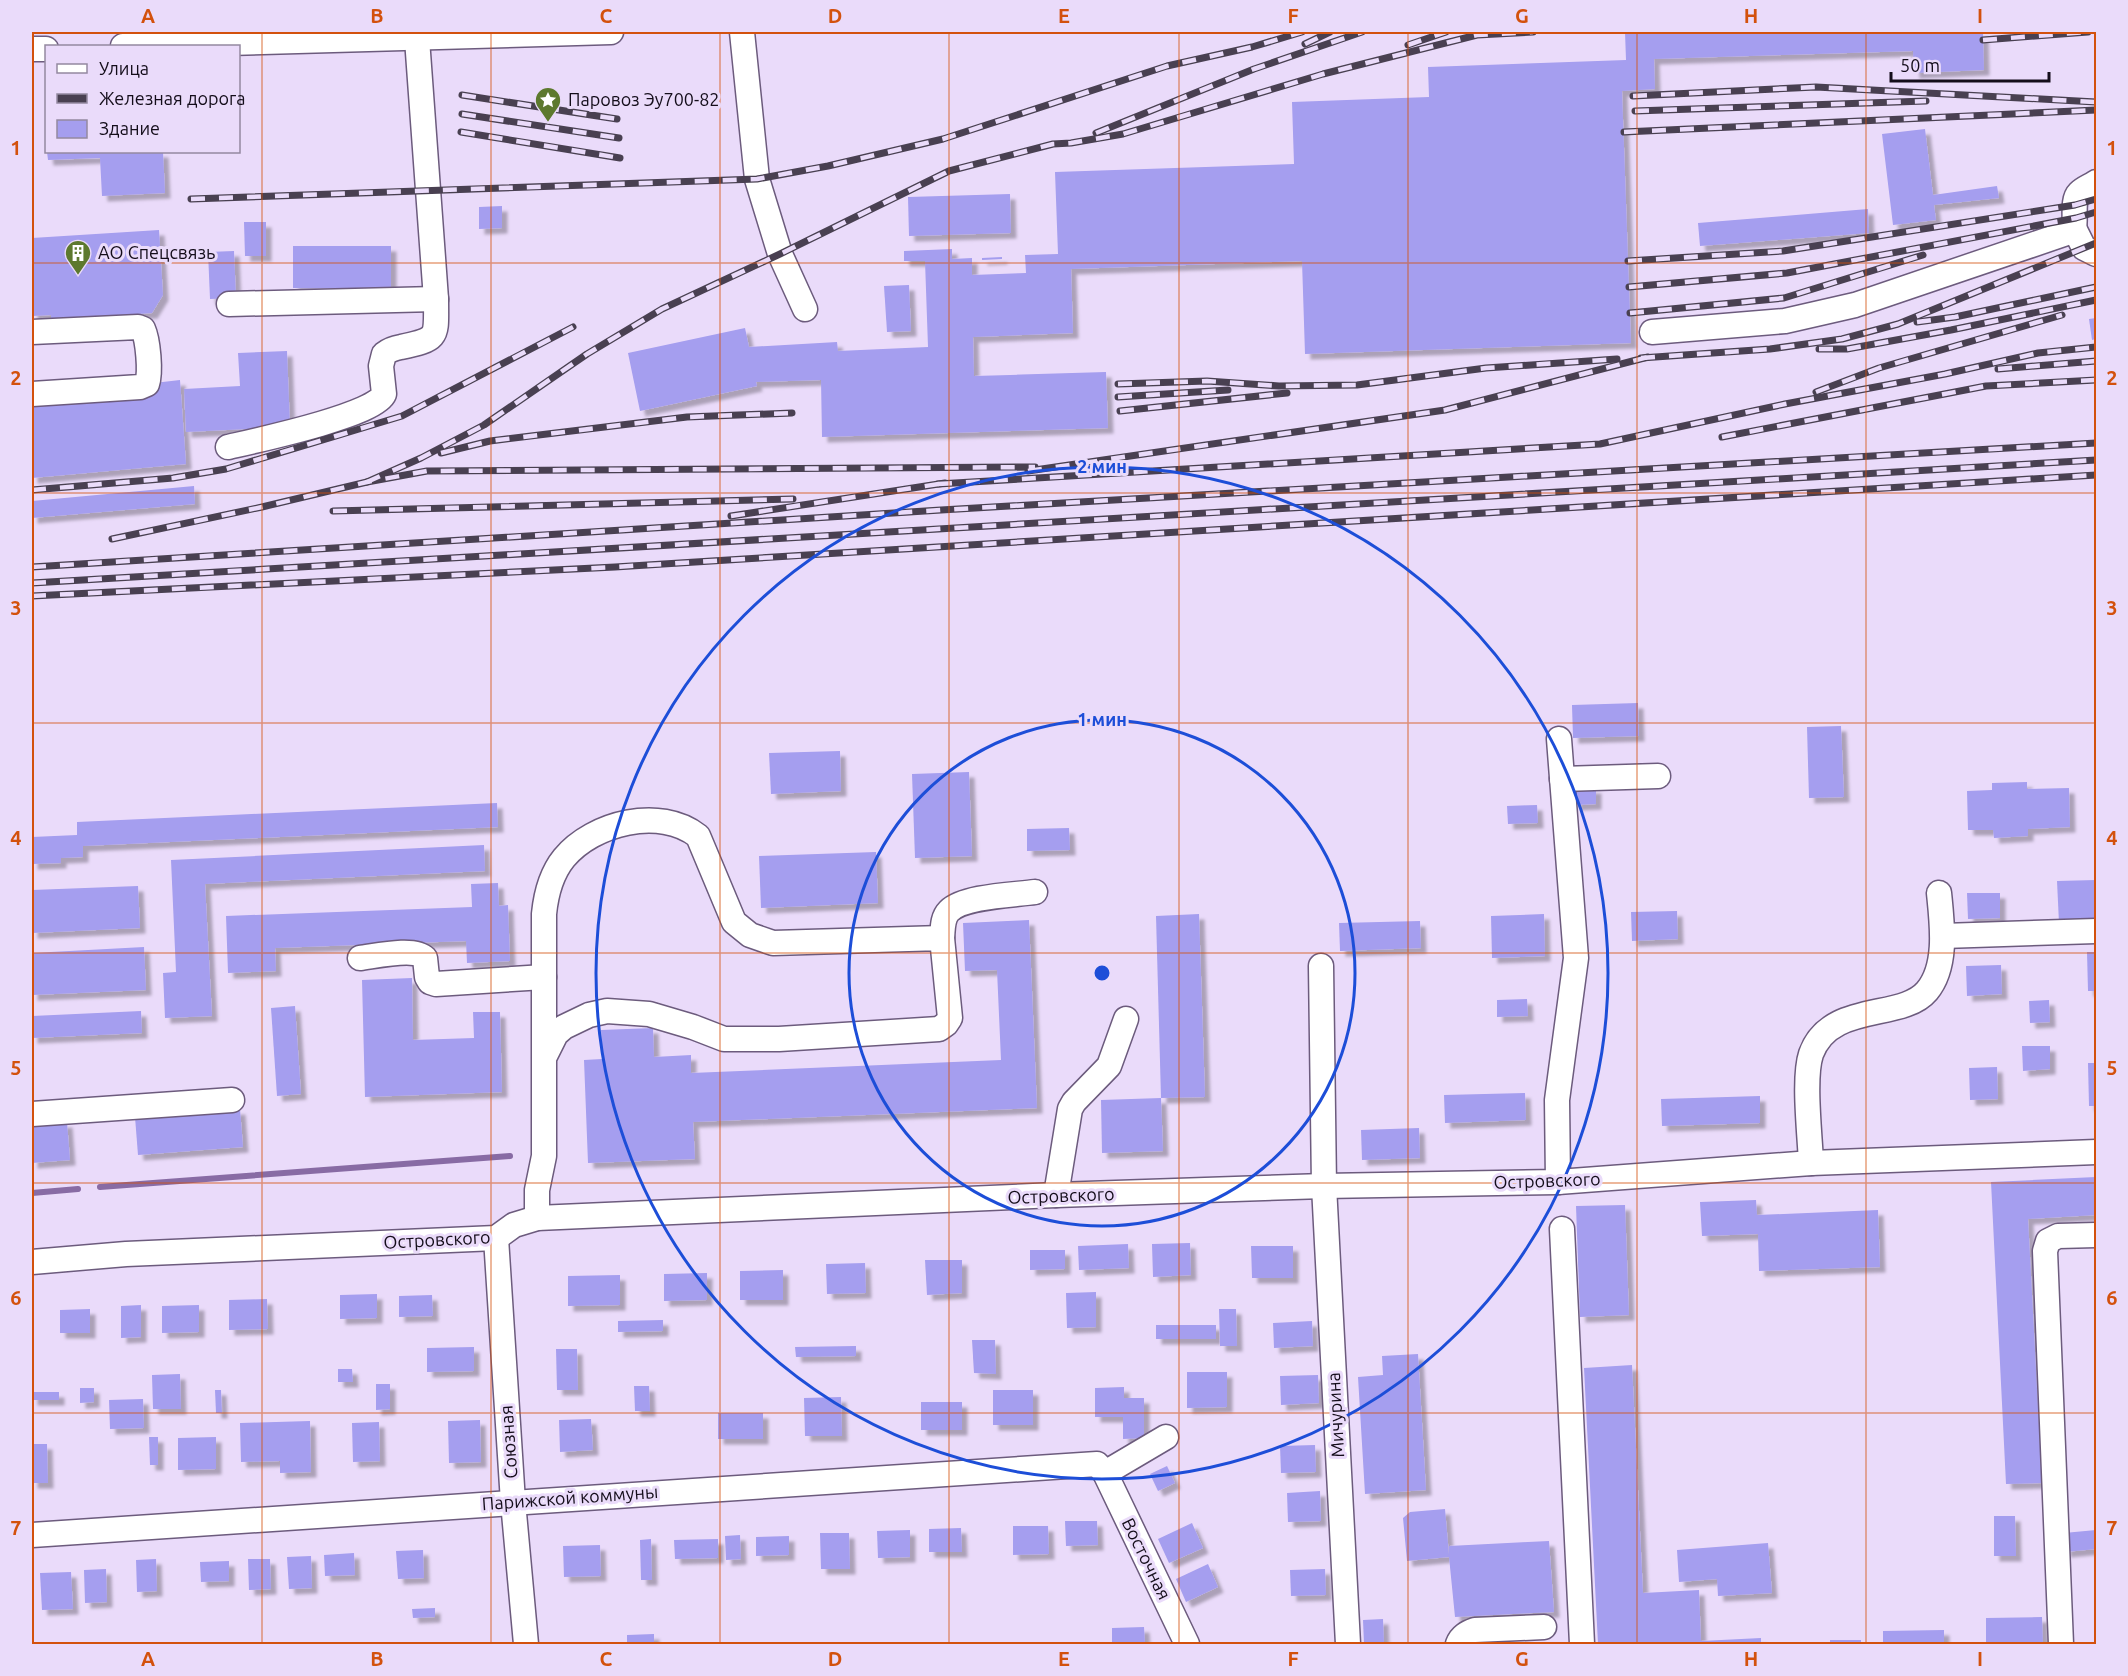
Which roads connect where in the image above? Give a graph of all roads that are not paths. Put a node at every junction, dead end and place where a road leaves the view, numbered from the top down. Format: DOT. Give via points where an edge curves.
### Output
graph roads {
  1 [pos="611,32"];
  2 [pos="742,32"];
  3 [pos="417,39"];
  4 [pos="165,45"];
  5 [pos="2097,182"];
  6 [pos="2074,228"];
  7 [pos="2097,254"];
  8 [pos="436,299"];
  9 [pos="229,304"];
  10 [pos="805,309"];
  11 [pos="32,332"];
  12 [pos="1652,332"];
  13 [pos="32,394"];
  14 [pos="228,447"];
  15 [pos="1559,739"];
  16 [pos="1658,776"];
  17 [pos="1562,779"];
  18 [pos="1035,892"];
  19 [pos="1939,894"];
  20 [pos="2097,931"];
  21 [pos="1943,936"];
  22 [pos="942,938"];
  23 [pos="360,958"];
  24 [pos="1321,966"];
  25 [pos="544,976"];
  26 [pos="1126,1020"];
  27 [pos="544,1058"];
  28 [pos="232,1100"];
  29 [pos="32,1114"];
  30 [pos="2097,1152"];
  31 [pos="1811,1163"];
  32 [pos="1558,1182"];
  33 [pos="1324,1186"];
  34 [pos="1056,1195"];
  35 [pos="537,1218"];
  36 [pos="1562,1229"];
  37 [pos="2097,1235"];
  38 [pos="496,1238"];
  39 [pos="32,1262"];
  40 [pos="1166,1437"];
  41 [pos="1105,1473"];
  42 [pos="513,1502"];
  43 [pos="32,1535"];
  44 [pos="1544,1627"];
  45 [pos="526,1644"];
  46 [pos="1187,1644"];
  47 [pos="1348,1644"];
  48 [pos="1458,1644"];
  49 [pos="1582,1644"];
  50 [pos="2061,1644"];
  1 -- 3 [label="street"];
  2 -- 10 [label="street" via="757,179 780,254"];
  3 -- 4 [label="street"];
  3 -- 8 [label="street"];
  5 -- 6 [label="street" via="2076,197"];
  6 -- 7 [label="street" via="2085,248"];
  6 -- 12 [label="street" via="1855,305 1785,321"];
  8 -- 9 [label="street"];
  8 -- 14 [label="street" via="433,337 384,354 384,394 379,401 340,418"];
  11 -- 13 [label="street" via="138,327 146,337 149,377 147,384 140,387"];
  15 -- 17 [label="street"];
  16 -- 17 [label="street"];
  17 -- 32 [label="street" via="1576,958 1557,1100"];
  18 -- 22 [label="street" via="962,902 943,921"];
  19 -- 21 [label="street"];
  20 -- 21 [label="street"];
  21 -- 31 [label="street" via="1927,991 1899,1006 1852,1017 1832,1027 1811,1053"];
  22 -- 25 [label="street" via="773,944 762,940 734,922 698,836 687,828 656,820 600,832 578,843 563,859 554,872 545,900"];
  22 -- 27 [label="street" via="950,1018 939,1029 724,1039 649,1014 607,1011 564,1027"];
  23 -- 25 [label="street" via="421,954 430,982 436,984"];
  24 -- 33 [label="street, Мичурина"];
  25 -- 27 [label="street"];
  26 -- 34 [label="street" via="1109,1066 1070,1109"];
  27 -- 35 [label="street" via="544,1156 537,1190"];
  28 -- 29 [label="street"];
  30 -- 31 [label="street, Островского"];
  31 -- 32 [label="street, Островского"];
  32 -- 33 [label="street, Островского"];
  33 -- 34 [label="street, Островского"];
  33 -- 47 [label="street, Мичурина"];
  34 -- 35 [label="street, Островского"];
  35 -- 38 [label="street, Островского" via="514,1225"];
  36 -- 49 [label="street"];
  37 -- 50 [label="street" via="2058,1236 2048,1241 2045,1251"];
  38 -- 39 [label="street, Островского" via="126,1254"];
  38 -- 42 [label="street, Союзная"];
  40 -- 41 [label="street"];
  41 -- 42 [label="street, Парижской коммуны" via="1097,1464"];
  41 -- 46 [label="street, Восточная"];
  42 -- 43 [label="street, Парижской коммуны"];
  42 -- 45 [label="street, Союзная"];
  44 -- 48 [label="street" via="1475,1630"];
}
